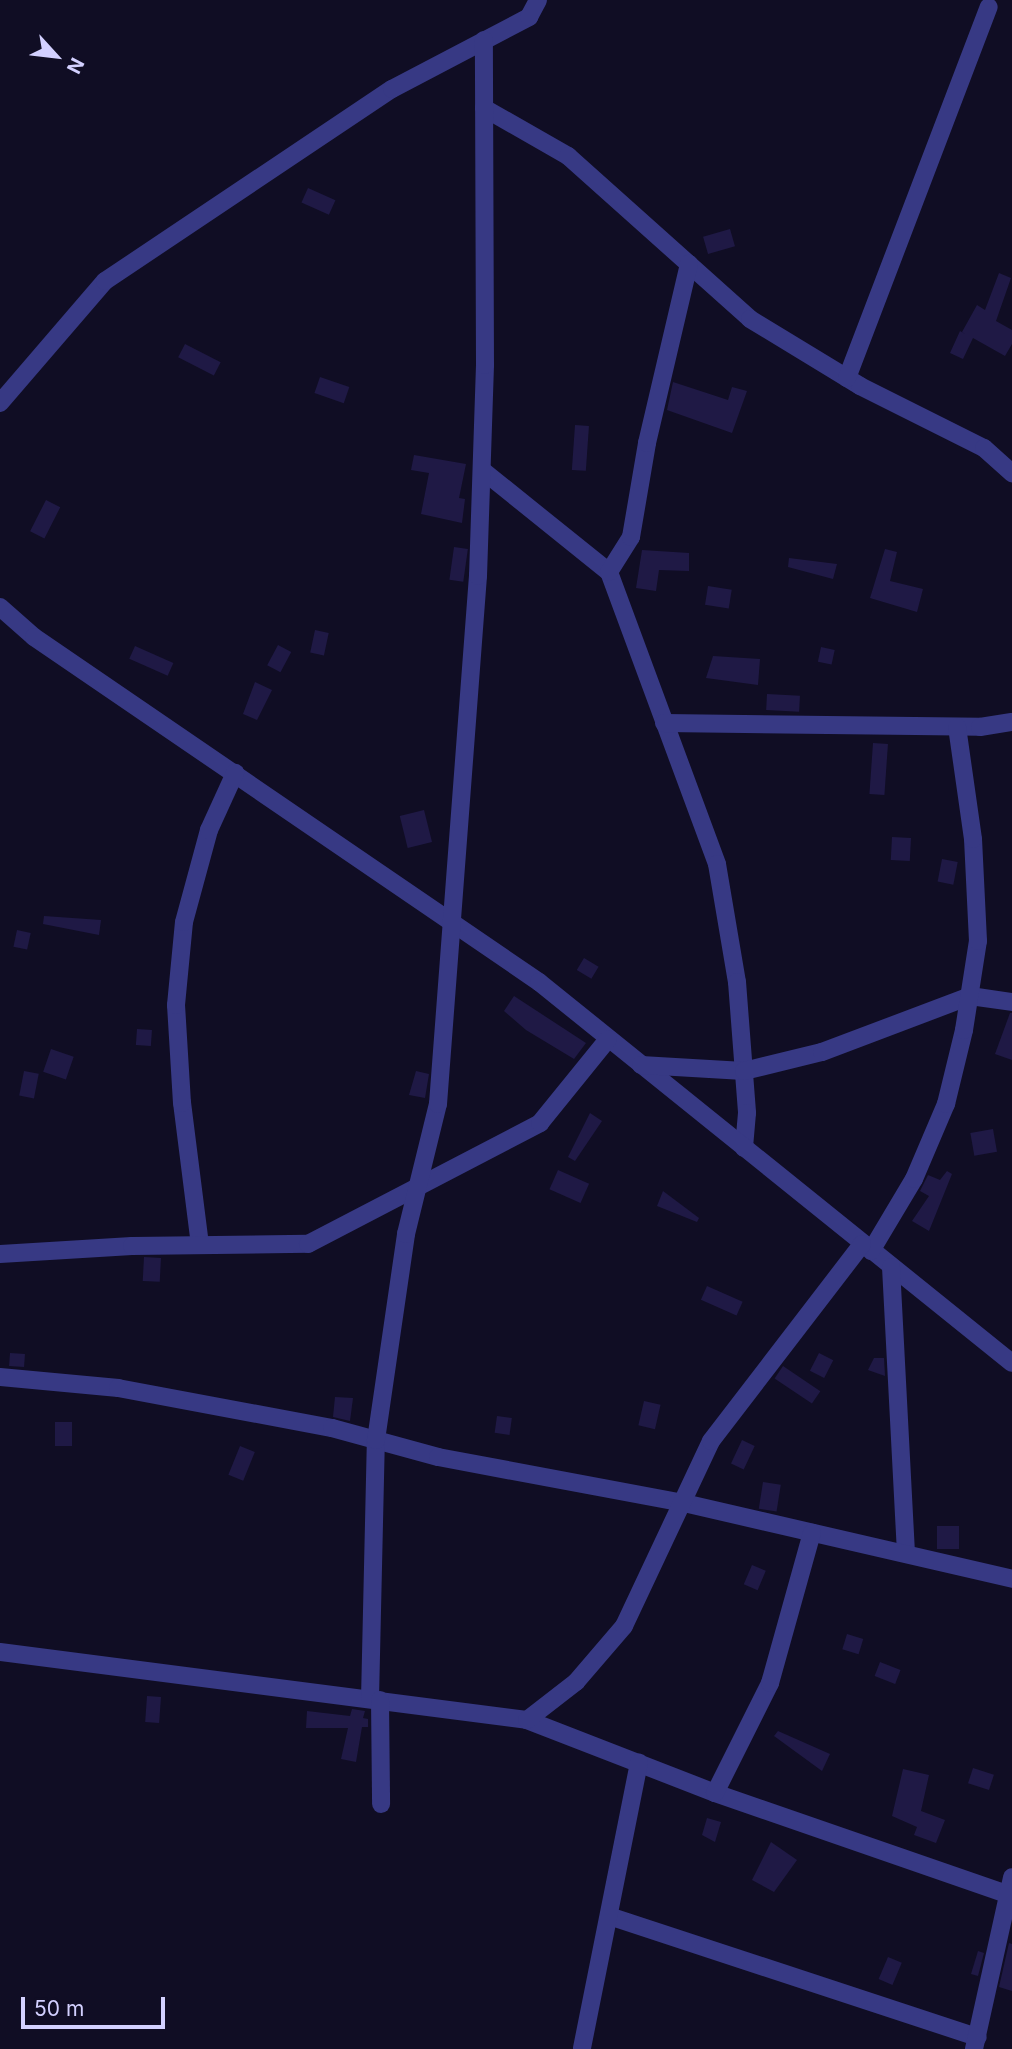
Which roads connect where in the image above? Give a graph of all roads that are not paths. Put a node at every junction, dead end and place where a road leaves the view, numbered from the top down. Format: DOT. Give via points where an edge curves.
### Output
graph roads {
  1 [pos="538,0"];
  2 [pos="989,7"];
  3 [pos="484,40"];
  4 [pos="484,108"];
  5 [pos="689,264"];
  6 [pos="847,378"];
  7 [pos="0,402"];
  8 [pos="482,470"];
  9 [pos="1012,473"];
  10 [pos="609,572"];
  11 [pos="0,607"];
  12 [pos="1012,722"];
  13 [pos="664,723"];
  14 [pos="957,727"];
  15 [pos="235,773"];
  16 [pos="449,920"];
  17 [pos="970,996"];
  18 [pos="1012,1002"];
  19 [pos="608,1039"];
  20 [pos="641,1065"];
  21 [pos="744,1071"];
  22 [pos="744,1148"];
  23 [pos="419,1182"];
  24 [pos="200,1245"];
  25 [pos="867,1247"];
  26 [pos="0,1254"];
  27 [pos="891,1267"];
  28 [pos="1012,1363"];
  29 [pos="0,1377"];
  30 [pos="376,1440"];
  31 [pos="684,1503"];
  32 [pos="812,1533"];
  33 [pos="906,1552"];
  34 [pos="1012,1579"];
  35 [pos="0,1652"];
  36 [pos="375,1700"];
  37 [pos="527,1720"];
  38 [pos="639,1763"];
  39 [pos="715,1793"];
  40 [pos="381,1804"];
  41 [pos="1011,1889"];
  42 [pos="609,1916"];
  43 [pos="976,2043"];
  44 [pos="582,2048"];
  1 -- 3 [label="street" via="529,17"];
  2 -- 6 [label="street"];
  3 -- 4 [label="street"];
  3 -- 7 [label="street" via="380,96 105,281"];
  4 -- 5 [label="street" via="568,156"];
  4 -- 8 [label="street"];
  5 -- 6 [label="street" via="750,319"];
  5 -- 10 [label="street" via="647,443 632,537"];
  6 -- 9 [label="street" via="984,448"];
  8 -- 10 [label="street"];
  8 -- 16 [label="street" via="477,589"];
  10 -- 13 [label="street"];
  11 -- 15 [label="street" via="34,637"];
  12 -- 14 [label="street"];
  13 -- 14 [label="street"];
  13 -- 21 [label="street" via="718,864 737,982"];
  14 -- 17 [label="street" via="973,839 978,941"];
  15 -- 16 [label="street"];
  15 -- 24 [label="street" via="209,830 184,922 176,1005 181,1103"];
  16 -- 19 [label="street"];
  16 -- 23 [label="street" via="439,1104"];
  17 -- 18 [label="street"];
  17 -- 21 [label="street" via="822,1052"];
  17 -- 25 [label="street" via="946,1104 914,1179"];
  19 -- 20 [label="street"];
  19 -- 23 [label="street" via="540,1123"];
  20 -- 21 [label="street"];
  20 -- 22 [label="street"];
  21 -- 22 [label="street"];
  22 -- 25 [label="street"];
  23 -- 24 [label="street" via="307,1244"];
  23 -- 30 [label="street" via="406,1234"];
  24 -- 26 [label="street"];
  25 -- 27 [label="street"];
  25 -- 31 [label="street" via="711,1441"];
  27 -- 28 [label="street"];
  27 -- 33 [label="street"];
  29 -- 30 [label="street" via="118,1388"];
  30 -- 31 [label="street" via="438,1457"];
  30 -- 36 [label="street"];
  31 -- 32 [label="street"];
  31 -- 37 [label="street" via="624,1626 576,1682"];
  32 -- 33 [label="street"];
  32 -- 39 [label="street" via="770,1683"];
  33 -- 34 [label="street"];
  35 -- 36 [label="street"];
  36 -- 37 [label="street"];
  36 -- 40 [label="street"];
  37 -- 38 [label="street"];
  38 -- 39 [label="street"];
  38 -- 42 [label="street"];
  39 -- 41 [label="street"];
  41 -- 43 [label="street"];
  42 -- 43 [label="street"];
  42 -- 44 [label="street"];
}
